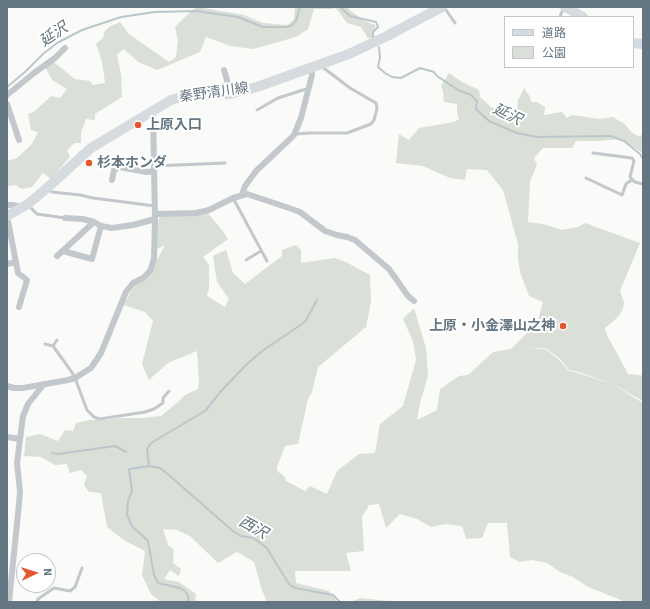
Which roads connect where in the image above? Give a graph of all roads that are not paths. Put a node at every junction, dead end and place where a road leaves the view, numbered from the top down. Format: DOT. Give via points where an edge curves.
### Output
graph roads {
  1 [pos="443,7"];
  2 [pos="564,7"];
  3 [pos="581,16"];
  4 [pos="456,23"];
  5 [pos="64,48"];
  6 [pos="316,66"];
  7 [pos="224,70"];
  8 [pos="308,89"];
  9 [pos="230,94"];
  10 [pos="7,96"];
  11 [pos="7,104"];
  12 [pos="257,110"];
  13 [pos="153,111"];
  14 [pos="294,135"];
  15 [pos="19,140"];
  16 [pos="593,153"];
  17 [pos="112,161"];
  18 [pos="225,163"];
  19 [pos="116,169"];
  20 [pos="154,169"];
  21 [pos="586,178"];
  22 [pos="112,180"];
  23 [pos="633,180"];
  24 [pos="643,184"];
  25 [pos="47,188"];
  26 [pos="242,195"];
  27 [pos="233,198"];
  28 [pos="24,205"];
  29 [pos="7,206"];
  30 [pos="155,206"];
  31 [pos="7,216"];
  32 [pos="155,216"];
  33 [pos="65,218"];
  34 [pos="7,219"];
  35 [pos="94,222"];
  36 [pos="101,226"];
  37 [pos="63,251"];
  38 [pos="261,251"];
  39 [pos="57,256"];
  40 [pos="246,260"];
  41 [pos="267,261"];
  42 [pos="16,262"];
  43 [pos="7,264"];
  44 [pos="414,301"];
  45 [pos="19,307"];
  46 [pos="57,340"];
  47 [pos="45,344"];
  48 [pos="53,346"];
  49 [pos="75,378"];
  50 [pos="44,384"];
  51 [pos="7,386"];
  52 [pos="169,391"];
  53 [pos="7,437"];
  54 [pos="20,439"];
  55 [pos="82,568"];
  56 [pos="9,582"];
  57 [pos="9,602"];
  58 [pos="37,602"];
  1 -- 4 [label="lane"];
  1 -- 6 [label="main road, 秦野清川線" via="365,47"];
  2 -- 3 [label="main road"];
  5 -- 10 [label="street"];
  6 -- 8 [label="street"];
  6 -- 9 [label="main road, 秦野清川線" via="252,89"];
  6 -- 14 [label="lane" via="376,103 374,120 371,124 347,133"];
  7 -- 9 [label="street"];
  8 -- 12 [label="lane" via="278,98"];
  8 -- 14 [label="street"];
  9 -- 13 [label="main road, 秦野清川線" via="182,96"];
  11 -- 15 [label="street"];
  13 -- 20 [label="street"];
  13 -- 25 [label="main road, 秦野清川線" via="91,148"];
  14 -- 26 [label="street" via="256,171"];
  16 -- 23 [label="lane" via="632,158 634,161 630,177"];
  17 -- 19 [label="lane"];
  18 -- 20 [label="lane"];
  19 -- 20 [label="street" via="147,172"];
  19 -- 22 [label="street"];
  20 -- 30 [label="street"];
  21 -- 23 [label="lane" via="622,195 626,184"];
  23 -- 24 [label="lane"];
  25 -- 28 [label="main road, 秦野清川線"];
  25 -- 30 [label="lane" via="52,192"];
  26 -- 27 [label="street"];
  26 -- 44 [label="street" via="247,194 300,212 325,231 355,240 389,269"];
  27 -- 32 [label="street" via="196,213"];
  27 -- 38 [label="lane"];
  28 -- 29 [label="street"];
  28 -- 31 [label="main road, 秦野清川線"];
  28 -- 33 [label="lane" via="37,214"];
  30 -- 32 [label="street"];
  32 -- 36 [label="street" via="123,227"];
  32 -- 49 [label="street" via="154,259 150,271 126,292 101,353 91,368"];
  33 -- 35 [label="street"];
  34 -- 42 [label="street"];
  35 -- 36 [label="street"];
  35 -- 37 [label="street"];
  36 -- 37 [label="street" via="92,259"];
  37 -- 39 [label="street"];
  38 -- 40 [label="lane"];
  38 -- 41 [label="lane"];
  42 -- 43 [label="street"];
  42 -- 45 [label="street" via="18,273 27,280"];
  46 -- 48 [label="lane"];
  47 -- 48 [label="lane"];
  48 -- 49 [label="lane"];
  49 -- 50 [label="street"];
  49 -- 52 [label="lane" via="87,410 99,419 154,409 163,403 163,398"];
  50 -- 51 [label="street" via="19,388"];
  50 -- 54 [label="street" via="28,404 23,416"];
  53 -- 54 [label="street"];
  54 -- 56 [label="street" via="17,470 20,504"];
  55 -- 58 [label="lane" via="75,587 70,591 54,588"];
  56 -- 57 [label="street"];
}
